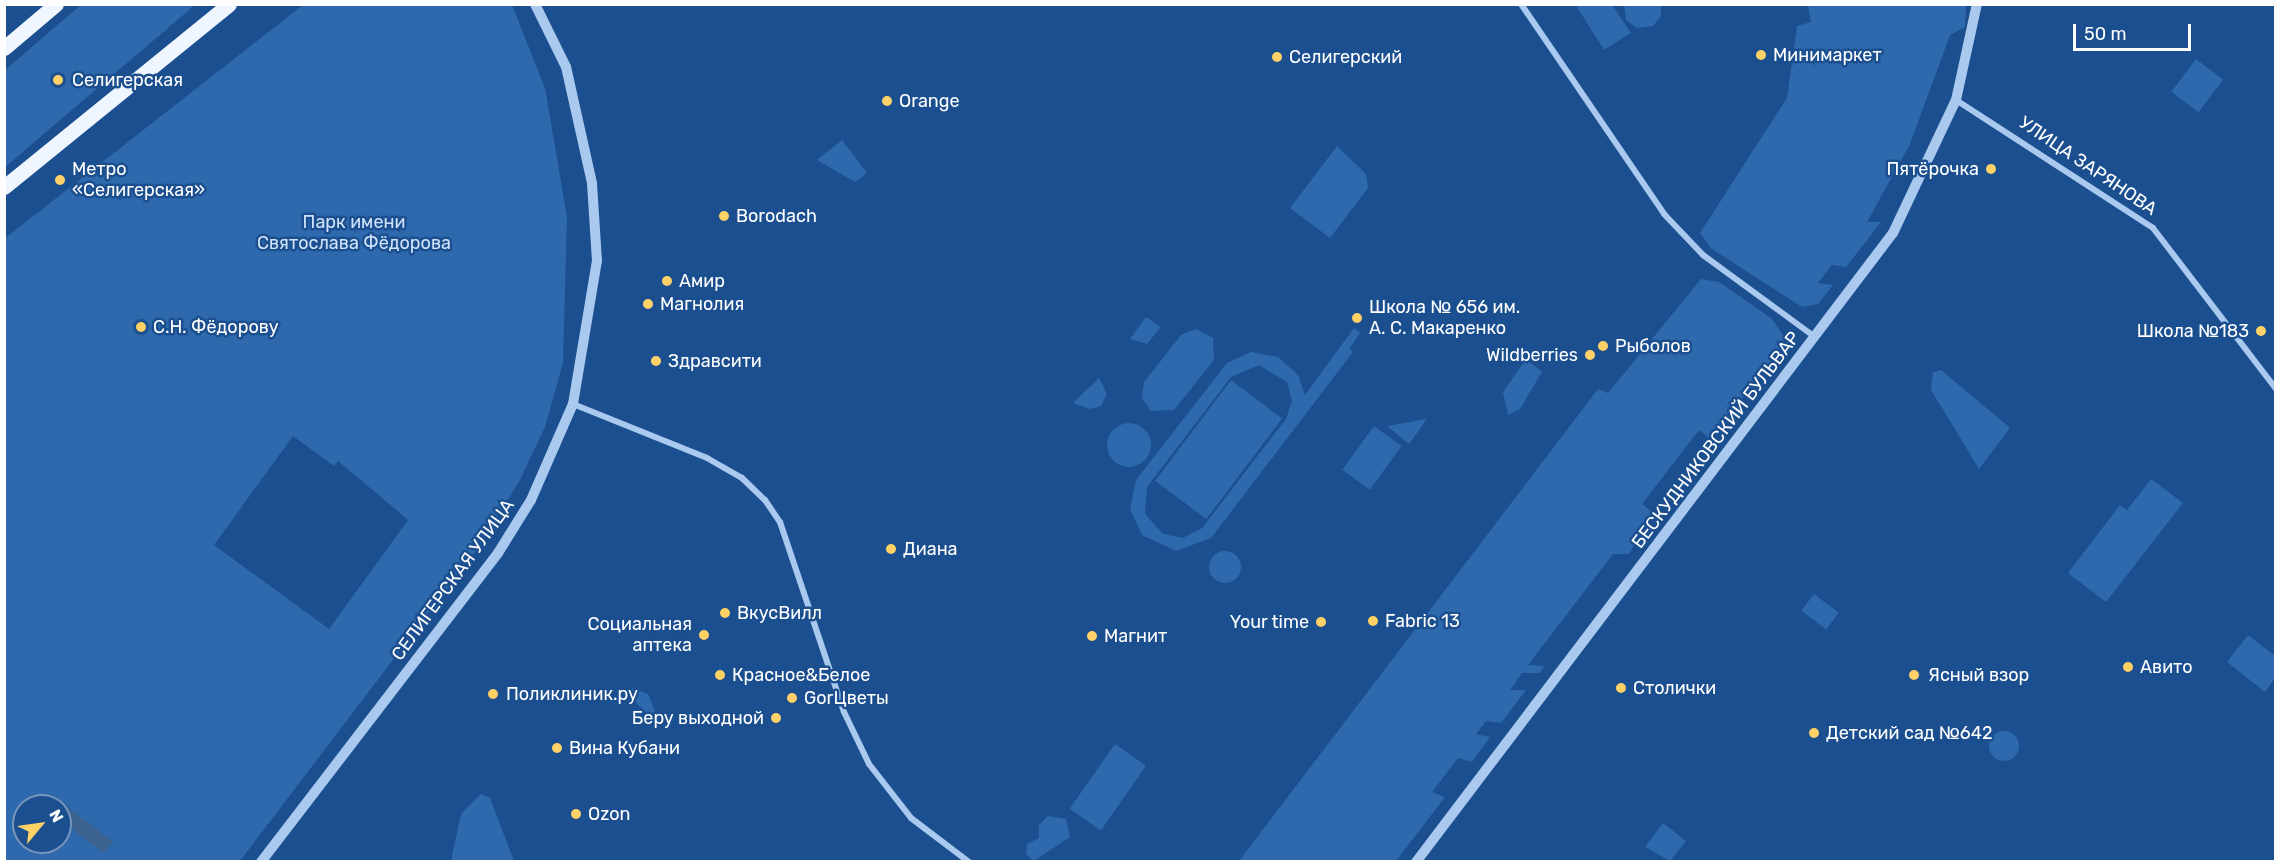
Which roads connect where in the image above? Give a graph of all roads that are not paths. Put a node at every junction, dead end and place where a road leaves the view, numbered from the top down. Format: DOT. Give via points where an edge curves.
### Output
graph roads {
  1 [pos="56,4"];
  2 [pos="229,4"];
  3 [pos="535,4"];
  4 [pos="1521,4"];
  5 [pos="1977,4"];
  6 [pos="4,48"];
  7 [pos="1956,100"];
  8 [pos="4,187"];
  9 [pos="1815,337"];
  10 [pos="2276,389"];
  11 [pos="573,404"];
  12 [pos="261,861"];
  13 [pos="969,861"];
  14 [pos="1416,861"];
  1 -- 6 [label="main road"];
  2 -- 8 [label="main road"];
  3 -- 11 [label="street, СЕЛИГЕРСКАЯ УЛИЦА" via="566,67 592,183 597,261"];
  4 -- 9 [label="street" via="1671,221 1711,262"];
  5 -- 7 [label="street, БЕСКУДНИКОВСКИЙ БУЛЬВАР"];
  7 -- 9 [label="street, БЕСКУДНИКОВСКИЙ БУЛЬВАР" via="1893,233"];
  7 -- 10 [label="street, УЛИЦА ЗАРЯНОВА" via="2153,228"];
  9 -- 14 [label="street, БЕСКУДНИКОВСКИЙ БУЛЬВАР"];
  11 -- 12 [label="street, СЕЛИГЕРСКАЯ УЛИЦА" via="531,500 498,553"];
  11 -- 13 [label="street" via="707,458 742,478 765,500 780,522 844,712 869,764 911,818"];
}
